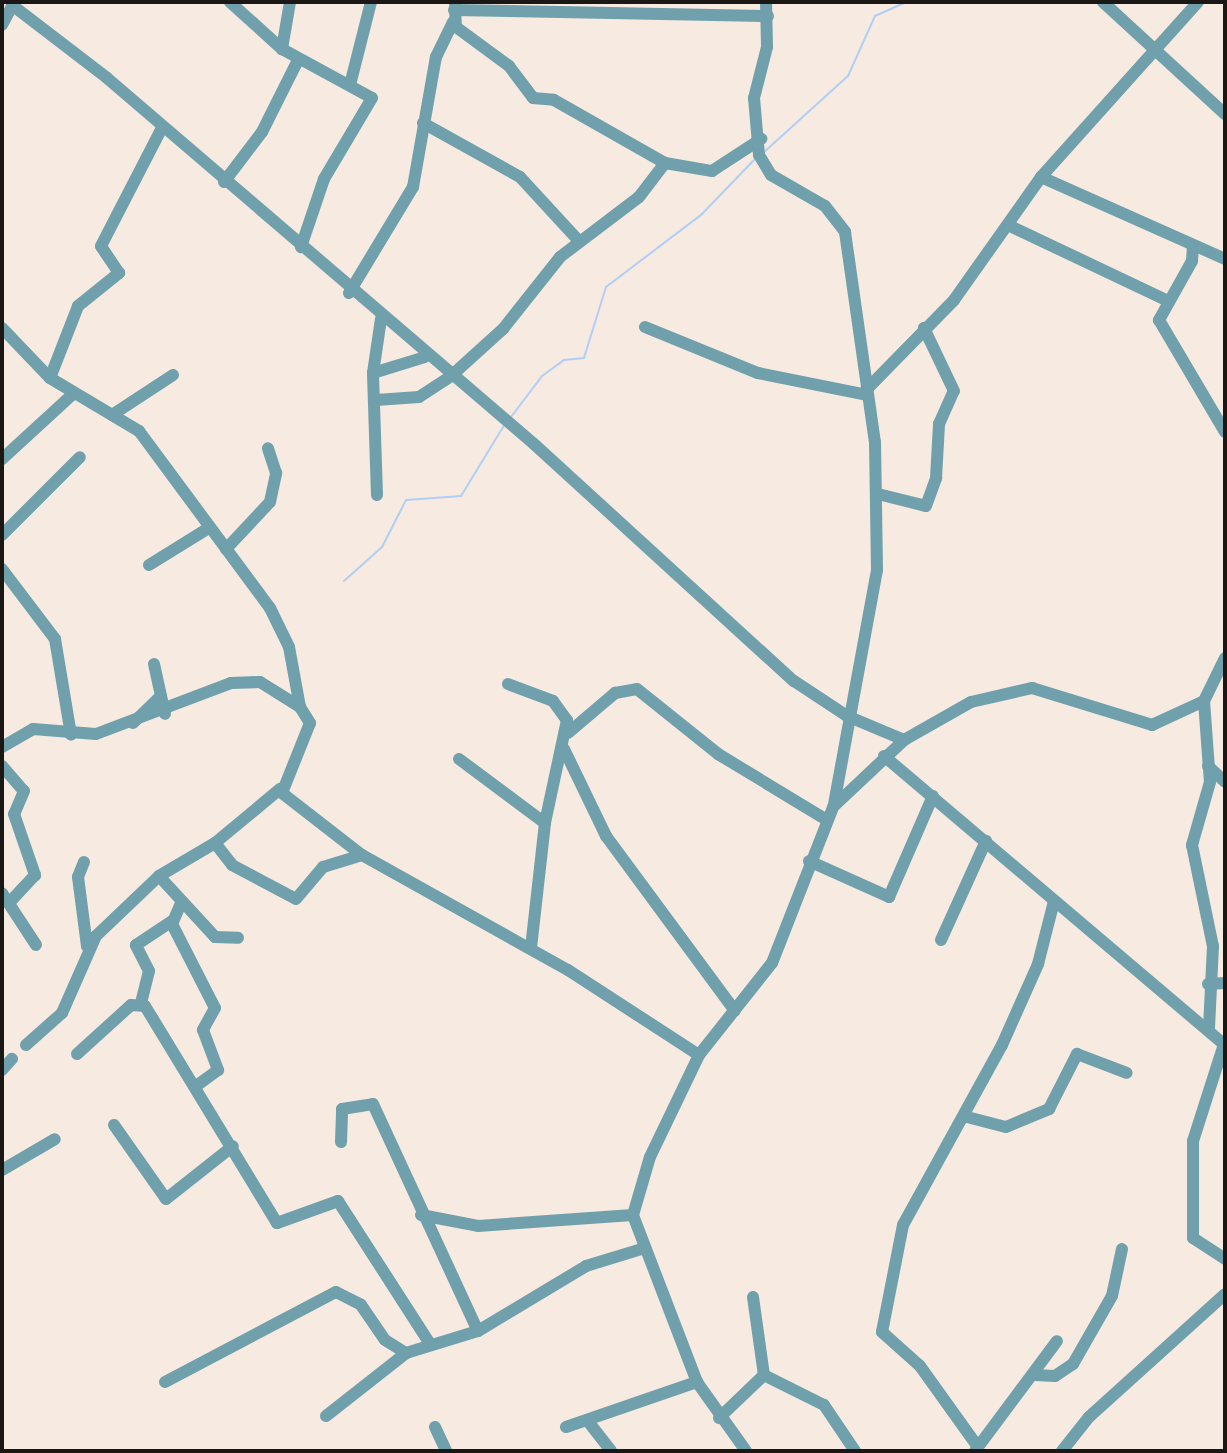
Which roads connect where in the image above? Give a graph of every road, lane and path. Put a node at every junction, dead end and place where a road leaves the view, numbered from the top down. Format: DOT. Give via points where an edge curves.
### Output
graph roads {
  1 [pos="230,2"];
  2 [pos="290,2"];
  3 [pos="371,2"];
  4 [pos="766,2"];
  5 [pos="1103,2"];
  6 [pos="1198,2"];
  7 [pos="13,4"];
  8 [pos="670,6"];
  9 [pos="454,11"];
  10 [pos="768,16"];
  11 [pos="2,25"];
  12 [pos="282,49"];
  13 [pos="1154,53"];
  14 [pos="297,62"];
  15 [pos="351,81"];
  16 [pos="1225,114"];
  17 [pos="423,123"];
  18 [pos="162,128"];
  19 [pos="451,138"];
  20 [pos="761,139"];
  21 [pos="422,146"];
  22 [pos="665,163"];
  23 [pos="1041,177"];
  24 [pos="224,182"];
  25 [pos="1008,225"];
  26 [pos="578,240"];
  27 [pos="1193,246"];
  28 [pos="301,247"];
  29 [pos="1225,259"];
  30 [pos="349,293"];
  31 [pos="1168,301"];
  32 [pos="381,319"];
  33 [pos="645,327"];
  34 [pos="2,328"];
  35 [pos="924,328"];
  36 [pos="425,357"];
  37 [pos="373,373"];
  38 [pos="173,375"];
  39 [pos="451,376"];
  40 [pos="50,378"];
  41 [pos="866,392"];
  42 [pos="73,394"];
  43 [pos="376,400"];
  44 [pos="112,415"];
  45 [pos="1225,432"];
  46 [pos="268,448"];
  47 [pos="80,457"];
  48 [pos="2,459"];
  49 [pos="878,494"];
  50 [pos="377,495"];
  51 [pos="209,528"];
  52 [pos="2,535"];
  53 [pos="226,549"];
  54 [pos="149,565"];
  55 [pos="2,569"];
  56 [pos="8,580"];
  57 [pos="1225,658"];
  58 [pos="154,664"];
  59 [pos="508,684"];
  60 [pos="161,696"];
  61 [pos="1204,701"];
  62 [pos="300,707"];
  63 [pos="165,714"];
  64 [pos="847,716"];
  65 [pos="133,723"];
  66 [pos="568,733"];
  67 [pos="71,735"];
  68 [pos="904,740"];
  69 [pos="2,747"];
  70 [pos="564,749"];
  71 [pos="884,756"];
  72 [pos="459,759"];
  73 [pos="2,766"];
  74 [pos="1208,766"];
  75 [pos="1225,782"];
  76 [pos="280,789"];
  77 [pos="933,796"];
  78 [pos="833,807"];
  79 [pos="827,820"];
  80 [pos="545,823"];
  81 [pos="986,841"];
  82 [pos="215,843"];
  83 [pos="362,855"];
  84 [pos="809,861"];
  85 [pos="84,862"];
  86 [pos="159,876"];
  87 [pos="6,898"];
  88 [pos="1054,901"];
  89 [pos="181,903"];
  90 [pos="172,921"];
  91 [pos="238,938"];
  92 [pos="941,940"];
  93 [pos="36,945"];
  94 [pos="87,946"];
  95 [pos="531,948"];
  96 [pos="1225,983"];
  97 [pos="1208,984"];
  98 [pos="141,1003"];
  99 [pos="735,1011"];
  100 [pos="1209,1027"];
  101 [pos="1225,1044"];
  102 [pos="26,1045"];
  103 [pos="77,1054"];
  104 [pos="699,1055"];
  105 [pos="12,1059"];
  106 [pos="2,1070"];
  107 [pos="1127,1073"];
  108 [pos="197,1085"];
  109 [pos="967,1117"];
  110 [pos="114,1125"];
  111 [pos="55,1139"];
  112 [pos="341,1142"];
  113 [pos="233,1146"];
  114 [pos="2,1170"];
  115 [pos="421,1215"];
  116 [pos="633,1215"];
  117 [pos="645,1248"];
  118 [pos="1122,1249"];
  119 [pos="1225,1259"];
  120 [pos="1225,1294"];
  121 [pos="753,1297"];
  122 [pos="478,1331"];
  123 [pos="1057,1341"];
  124 [pos="430,1344"];
  125 [pos="406,1353"];
  126 [pos="764,1375"];
  127 [pos="1035,1375"];
  128 [pos="165,1382"];
  129 [pos="697,1382"];
  130 [pos="326,1416"];
  131 [pos="719,1418"];
  132 [pos="587,1420"];
  133 [pos="435,1427"];
  134 [pos="566,1427"];
  135 [pos="976,1449"];
  136 [pos="1064,1450"];
  137 [pos="446,1451"];
  138 [pos="611,1451"];
  139 [pos="746,1451"];
  140 [pos="855,1451"];
  1 -- 12 [label="street"];
  2 -- 12 [label="street"];
  3 -- 15 [label="street"];
  4 -- 10 [label="street"];
  5 -- 13 [label="street"];
  6 -- 13 [label="street"];
  7 -- 11 [label="street"];
  7 -- 18 [label="street"];
  8 -- 9 [label="street"];
  8 -- 10 [label="street"];
  9 -- 17 [label="street" via="436,57"];
  9 -- 22 [label="street" via="533,98 554,100"];
  10 -- 20 [label="street" via="754,98"];
  12 -- 14 [label="street"];
  13 -- 16 [label="street"];
  13 -- 23 [label="street"];
  14 -- 15 [label="street"];
  14 -- 24 [label="street" via="262,132"];
  15 -- 28 [label="street" via="371,93 370,107 324,179"];
  17 -- 19 [label="street"];
  17 -- 21 [label="street"];
  18 -- 24 [label="street"];
  18 -- 40 [label="street" via="101,246 119,273 78,306"];
  19 -- 21 [label="street"];
  19 -- 26 [label="street" via="520,177"];
  20 -- 22 [label="street" via="712,171"];
  20 -- 41 [label="street" via="762,166 825,206 845,232 854,258"];
  21 -- 30 [label="street" via="413,187"];
  22 -- 26 [label="street" via="639,197"];
  23 -- 25 [label="street"];
  23 -- 27 [label="street"];
  24 -- 28 [label="street"];
  25 -- 31 [label="street"];
  25 -- 35 [label="street"];
  26 -- 39 [label="street"];
  27 -- 29 [label="street"];
  27 -- 31 [label="street" via="1192,261"];
  28 -- 30 [label="street"];
  30 -- 32 [label="street"];
  31 -- 45 [label="street" via="1160,324"];
  32 -- 36 [label="street"];
  32 -- 37 [label="street"];
  33 -- 41 [label="street" via="758,373"];
  34 -- 40 [label="street"];
  35 -- 41 [label="street"];
  35 -- 49 [label="street" via="954,391 939,424 936,478 926,506"];
  36 -- 37 [label="street"];
  36 -- 39 [label="street"];
  37 -- 43 [label="street"];
  38 -- 44 [label="street"];
  39 -- 43 [label="street" via="419,397"];
  39 -- 64 [label="street" via="794,681"];
  40 -- 42 [label="street"];
  41 -- 49 [label="street"];
  42 -- 44 [label="street"];
  42 -- 48 [label="street"];
  43 -- 50 [label="street"];
  44 -- 51 [label="street" via="139,431"];
  46 -- 53 [label="street" via="276,473 270,502"];
  47 -- 52 [label="street"];
  49 -- 64 [label="street" via="873,605"];
  51 -- 53 [label="street"];
  51 -- 54 [label="street"];
  53 -- 62 [label="street" via="282,629"];
  55 -- 56 [label="street"];
  56 -- 67 [label="street" via="55,639"];
  57 -- 61 [label="street"];
  58 -- 60 [label="street"];
  59 -- 66 [label="street" via="553,701"];
  60 -- 63 [label="street"];
  60 -- 65 [label="street"];
  61 -- 68 [label="street" via="1170,721 1140,724 1058,691 1018,688 971,702"];
  61 -- 74 [label="street"];
  62 -- 63 [label="street" via="251,680"];
  62 -- 76 [label="street" via="309,731"];
  63 -- 65 [label="street"];
  64 -- 68 [label="street"];
  64 -- 78 [label="street"];
  65 -- 67 [label="street"];
  66 -- 70 [label="street"];
  66 -- 79 [label="street" via="621,689 637,689 718,754"];
  67 -- 69 [label="street" via="33,729"];
  68 -- 71 [label="street"];
  70 -- 80 [label="street"];
  70 -- 99 [label="street" via="606,836"];
  71 -- 77 [label="street"];
  71 -- 78 [label="street"];
  72 -- 80 [label="street"];
  73 -- 87 [label="street" via="24,791 14,814 35,875"];
  74 -- 75 [label="street"];
  74 -- 97 [label="street" via="1192,845 1213,946"];
  76 -- 82 [label="street"];
  76 -- 83 [label="street"];
  77 -- 81 [label="street"];
  77 -- 84 [label="street" via="889,897"];
  78 -- 79 [label="street"];
  79 -- 84 [label="street"];
  80 -- 95 [label="street"];
  81 -- 88 [label="street"];
  81 -- 92 [label="street"];
  82 -- 83 [label="street" via="232,865 296,899 323,867"];
  82 -- 86 [label="street"];
  83 -- 95 [label="street"];
  84 -- 99 [label="street" via="772,963"];
  85 -- 94 [label="street" via="78,877"];
  86 -- 89 [label="street"];
  86 -- 94 [label="street"];
  87 -- 93 [label="street"];
  88 -- 100 [label="street"];
  88 -- 109 [label="street" via="1038,964"];
  89 -- 90 [label="street"];
  89 -- 91 [label="street" via="215,937"];
  90 -- 98 [label="street" via="136,945 149,971"];
  90 -- 108 [label="street" via="215,1008 203,1030 218,1070"];
  94 -- 102 [label="street" via="62,1013"];
  95 -- 104 [label="street"];
  96 -- 97 [label="street"];
  97 -- 100 [label="street"];
  98 -- 103 [label="street"];
  98 -- 108 [label="street"];
  99 -- 104 [label="street"];
  100 -- 101 [label="street"];
  101 -- 119 [label="street" via="1193,1141 1193,1238"];
  104 -- 116 [label="street" via="650,1157"];
  105 -- 106 [label="street"];
  107 -- 109 [label="street" via="1077,1054 1049,1109 1006,1127"];
  108 -- 113 [label="street"];
  109 -- 135 [label="street" via="903,1225 882,1332 920,1366"];
  110 -- 113 [label="street" via="166,1199"];
  111 -- 114 [label="street"];
  112 -- 115 [label="street" via="342,1109 359,1101 373,1104"];
  113 -- 124 [label="street" via="277,1223 338,1201"];
  115 -- 116 [label="street" via="478,1226"];
  115 -- 122 [label="street"];
  116 -- 117 [label="street"];
  117 -- 122 [label="street" via="586,1266"];
  117 -- 129 [label="street"];
  118 -- 127 [label="street" via="1112,1296 1073,1364 1055,1376"];
  120 -- 136 [label="street" via="1089,1417"];
  121 -- 126 [label="street"];
  122 -- 124 [label="street"];
  123 -- 127 [label="street"];
  124 -- 125 [label="street"];
  125 -- 128 [label="street" via="385,1340 361,1305 336,1292"];
  125 -- 130 [label="street"];
  126 -- 131 [label="street"];
  126 -- 140 [label="street" via="818,1399"];
  127 -- 135 [label="street"];
  129 -- 131 [label="street"];
  129 -- 132 [label="street"];
  131 -- 139 [label="street"];
  132 -- 134 [label="street"];
  132 -- 138 [label="street"];
  133 -- 137 [label="street"];
}
